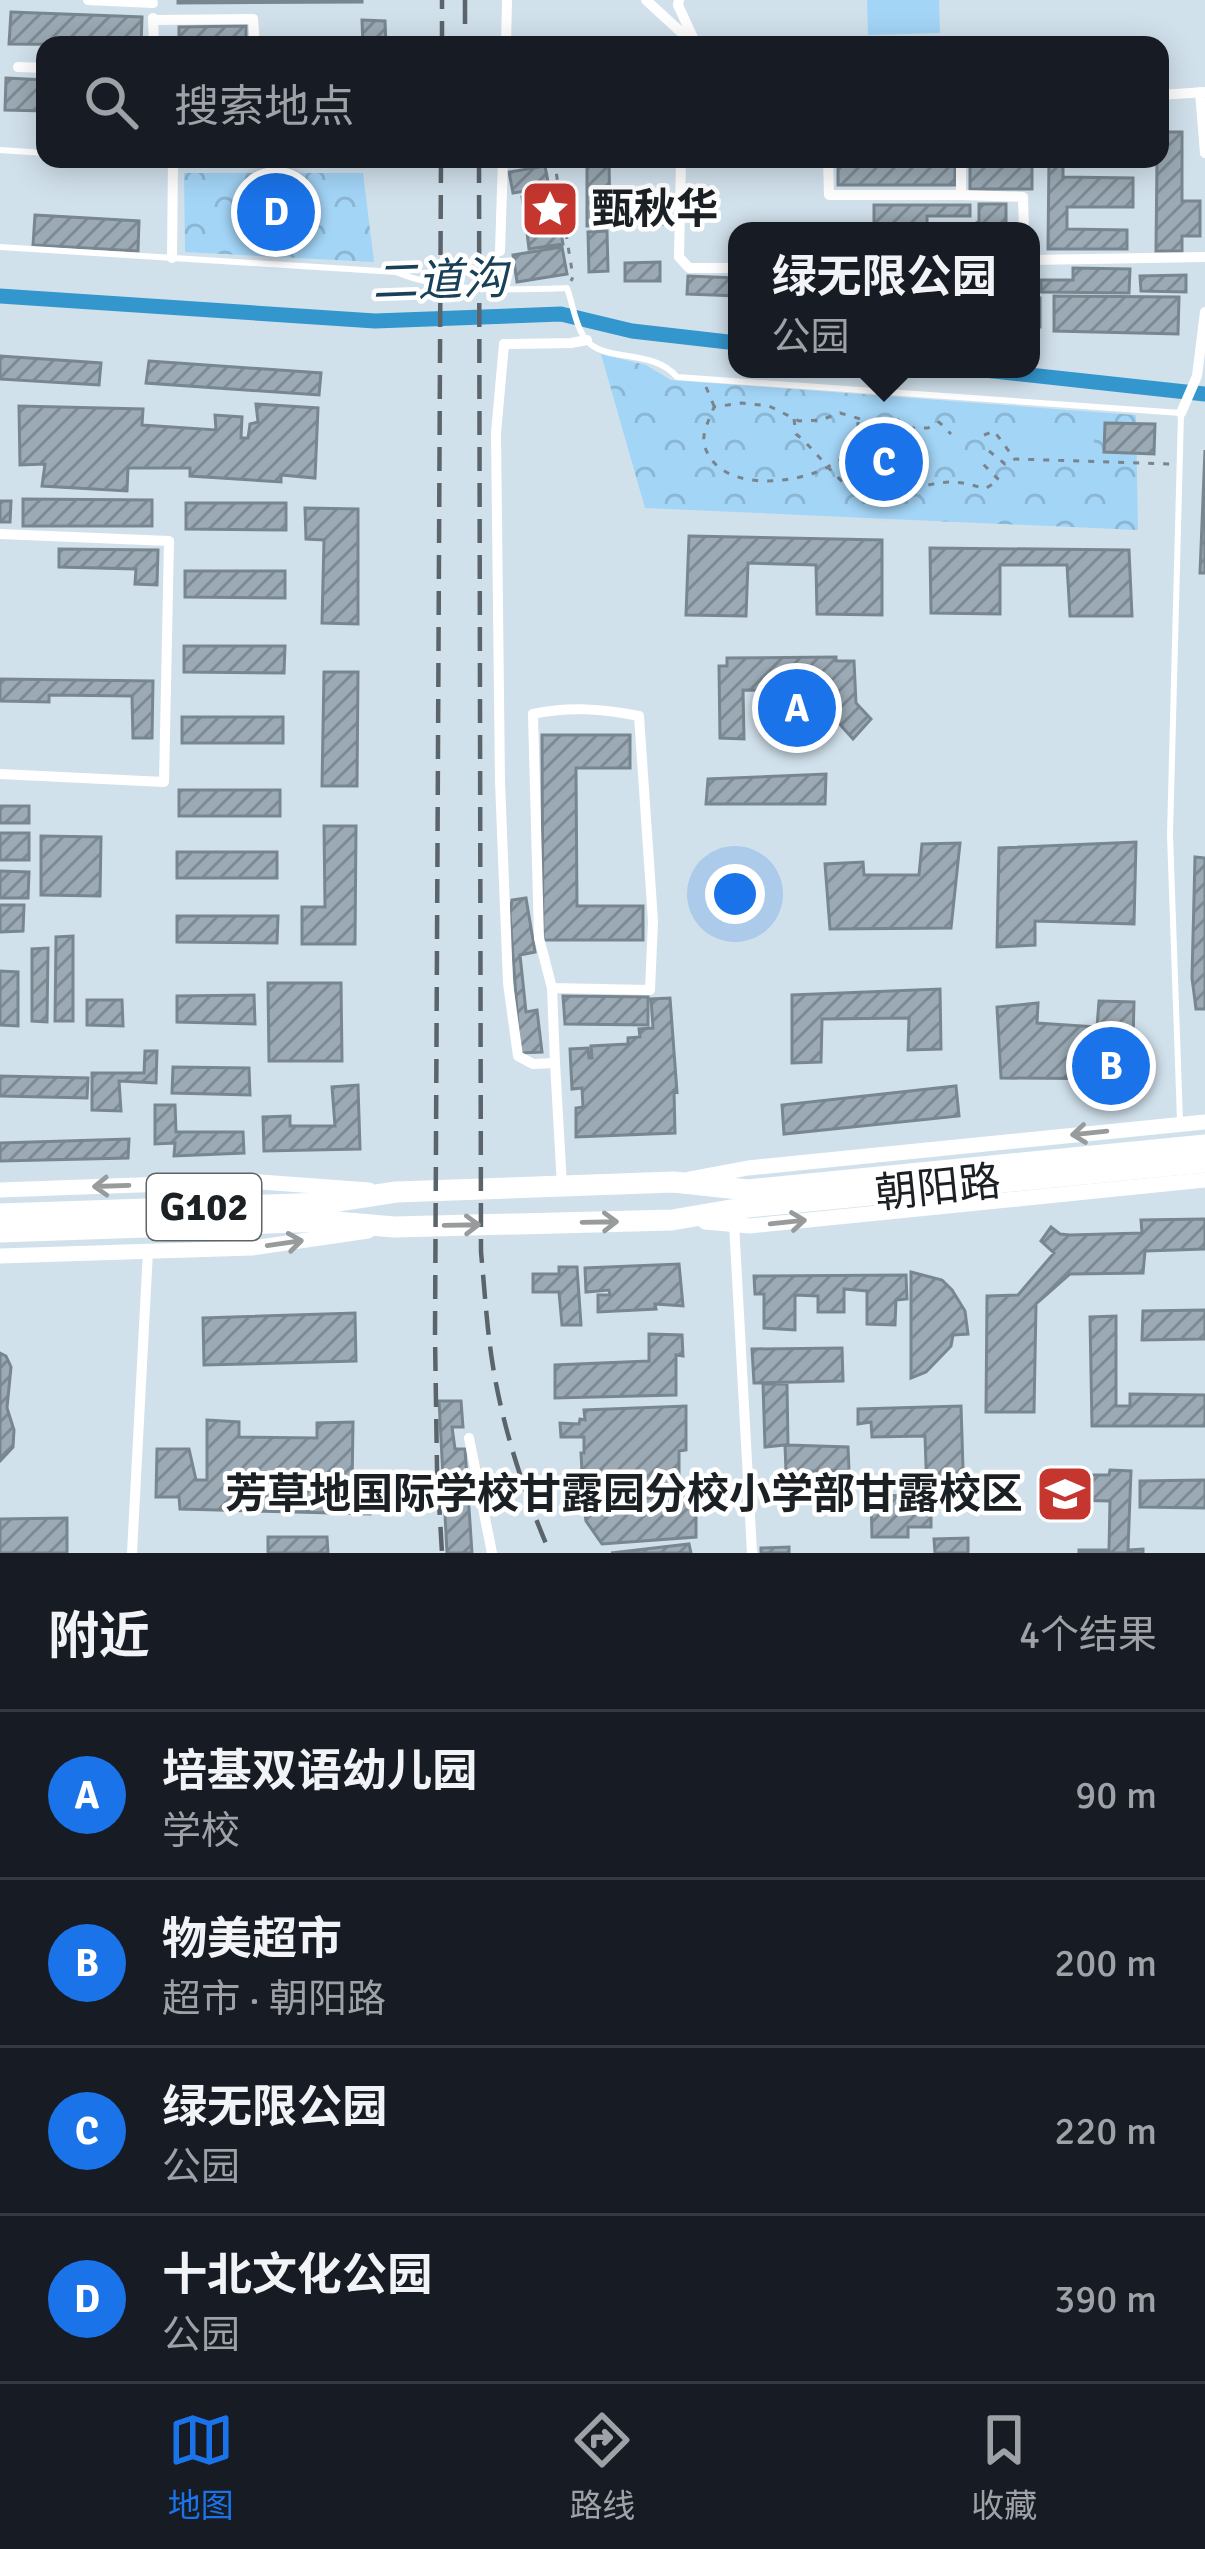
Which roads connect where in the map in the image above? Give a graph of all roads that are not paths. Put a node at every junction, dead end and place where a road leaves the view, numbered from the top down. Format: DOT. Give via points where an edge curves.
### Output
graph roads {
  1 [pos="88,0"];
  2 [pos="507,0"];
  3 [pos="646,0"];
  4 [pos="679,0"];
  5 [pos="153,2"];
  6 [pos="153,20"];
  7 [pos="154,36"];
  8 [pos="254,36"];
  9 [pos="506,36"];
  10 [pos="686,36"];
  11 [pos="692,36"];
  12 [pos="18,68"];
  13 [pos="36,68"];
  14 [pos="1202,92"];
  15 [pos="1169,94"];
  16 [pos="0,150"];
  17 [pos="36,152"];
  18 [pos="1205,153"];
  19 [pos="173,168"];
  20 [pos="503,168"];
  21 [pos="681,168"];
  22 [pos="828,168"];
  23 [pos="961,168"];
  24 [pos="961,195"];
  25 [pos="1024,222"];
  26 [pos="0,247"];
  27 [pos="500,251"];
  28 [pos="1205,257"];
  29 [pos="172,258"];
  30 [pos="1040,262"];
  31 [pos="728,268"];
  32 [pos="1205,313"];
  33 [pos="585,337"];
  34 [pos="1181,413"];
  35 [pos="0,534"];
  36 [pos="0,774"];
  37 [pos="553,988"];
  38 [pos="555,1063"];
  39 [pos="1205,1122"];
  40 [pos="1180,1124"];
  41 [pos="1205,1145"];
  42 [pos="1205,1162"];
  43 [pos="943,1178"];
  44 [pos="1205,1180"];
  45 [pos="562,1186"];
  46 [pos="5,1190"];
  47 [pos="396,1192"];
  48 [pos="672,1220"];
  49 [pos="6,1223"];
  50 [pos="734,1223"];
  51 [pos="394,1227"];
  52 [pos="148,1251"];
  53 [pos="6,1256"];
  54 [pos="469,1438"];
  55 [pos="132,1553"];
  56 [pos="491,1553"];
  57 [pos="752,1553"];
  1 -- 5 [label="street"];
  2 -- 9 [label="street"];
  3 -- 10 [label="street"];
  4 -- 11 [label="street"];
  5 -- 6 [label="street"];
  6 -- 7 [label="street"];
  6 -- 8 [label="street" via="253,19"];
  12 -- 13 [label="street"];
  14 -- 15 [label="street"];
  14 -- 18 [label="street"];
  16 -- 17 [label="lane"];
  19 -- 29 [label="street"];
  20 -- 27 [label="street"];
  21 -- 31 [label="street" via="679,257 689,268"];
  22 -- 24 [label="street" via="829,195"];
  23 -- 24 [label="street"];
  24 -- 25 [label="street" via="1023,197"];
  26 -- 29 [label="lane"];
  28 -- 30 [label="street"];
  29 -- 33 [label="lane" via="567,288"];
  32 -- 34 [label="street"];
  33 -- 34 [label="lane" via="592,346 666,365 677,377"];
  33 -- 38 [label="street" via="504,344 496,433 508,983 518,1056"];
  34 -- 40 [label="lane" via="1169,835"];
  35 -- 36 [label="street" via="169,541 164,782"];
  37 -- 37 [label="street" via="539,938 533,714 639,716 650,990"];
  37 -- 38 [label="street"];
  38 -- 45 [label="street"];
  39 -- 40 [label="street, 朝阳路"];
  40 -- 43 [label="street, 朝阳路, one-way"];
  41 -- 43 [label="highway, 朝阳路 / G102"];
  42 -- 43 [label="highway, 朝阳路 / G102"];
  43 -- 44 [label="street, 朝阳路"];
  43 -- 45 [label="highway, 朝阳路 / G102" via="748,1190 674,1182"];
  43 -- 48 [label="highway, 朝阳路 / G102"];
  50 -- 43 [label="street, 朝阳路, one-way" via="750,1226"];
  45 -- 47 [label="highway, 朝阳路 / G102"];
  47 -- 46 [label="street, 朝阳路, one-way" via="248,1181"];
  46 -- 49 [label="street"];
  47 -- 49 [label="highway, 朝阳路 / G102"];
  48 -- 50 [label="street, 朝阳路"];
  51 -- 48 [label="highway, 朝阳路 / G102, one-way"];
  49 -- 51 [label="highway, 朝阳路 / G102"];
  49 -- 53 [label="street"];
  50 -- 57 [label="street"];
  52 -- 51 [label="street, 朝阳路, one-way" via="252,1248"];
  52 -- 53 [label="street, 朝阳路"];
  52 -- 55 [label="street"];
  54 -- 56 [label="street"];
}
